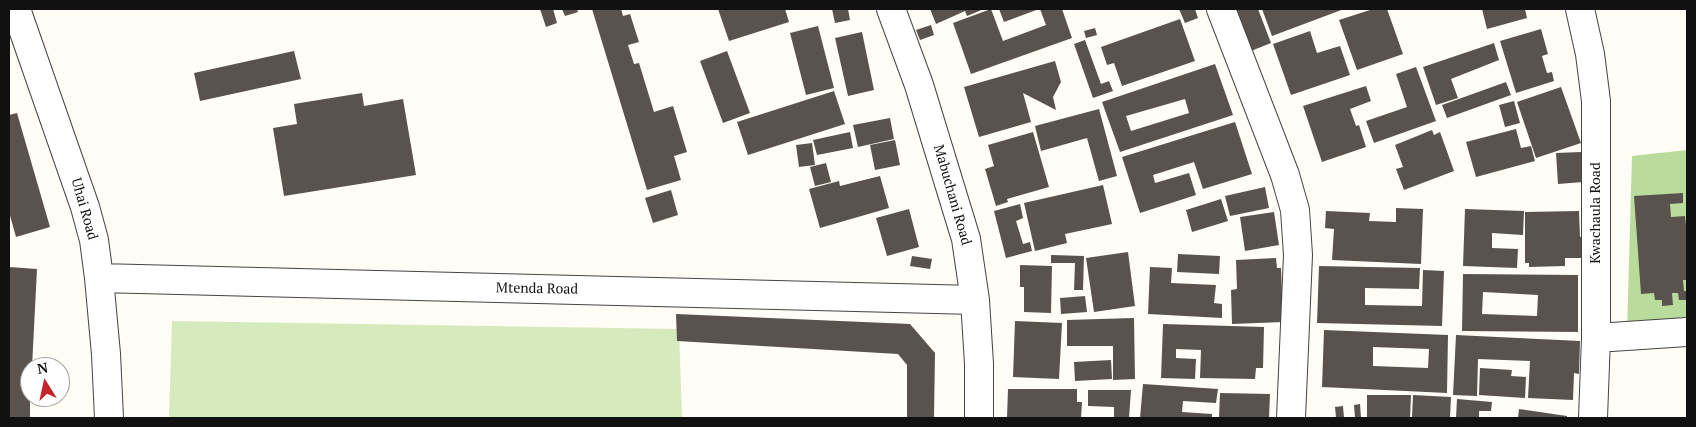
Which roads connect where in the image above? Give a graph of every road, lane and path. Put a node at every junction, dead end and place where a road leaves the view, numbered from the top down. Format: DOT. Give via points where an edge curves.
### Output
graph roads {
  1 [pos="16,9"];
  2 [pos="891,9"];
  3 [pos="1221,9"];
  4 [pos="1580,9"];
  5 [pos="99,278"];
  6 [pos="975,300"];
  7 [pos="1687,332"];
  8 [pos="1596,338"];
  9 [pos="109,418"];
  10 [pos="979,418"];
  11 [pos="1291,418"];
  12 [pos="1593,418"];
  1 -- 5 [label="street, Uhai Road" via="85,207"];
  2 -- 6 [label="street, Mabuchani Road" via="920,85 966,239"];
  3 -- 11 [label="street" via="1285,175 1295,210 1298,255"];
  4 -- 8 [label="street, Kwachaula Road" via="1596,101"];
  5 -- 6 [label="street, Mtenda Road"];
  5 -- 9 [label="street, Uhai Road"];
  6 -- 10 [label="street, Mabuchani Road"];
  7 -- 8 [label="street"];
  8 -- 12 [label="street, Kwachaula Road"];
}
